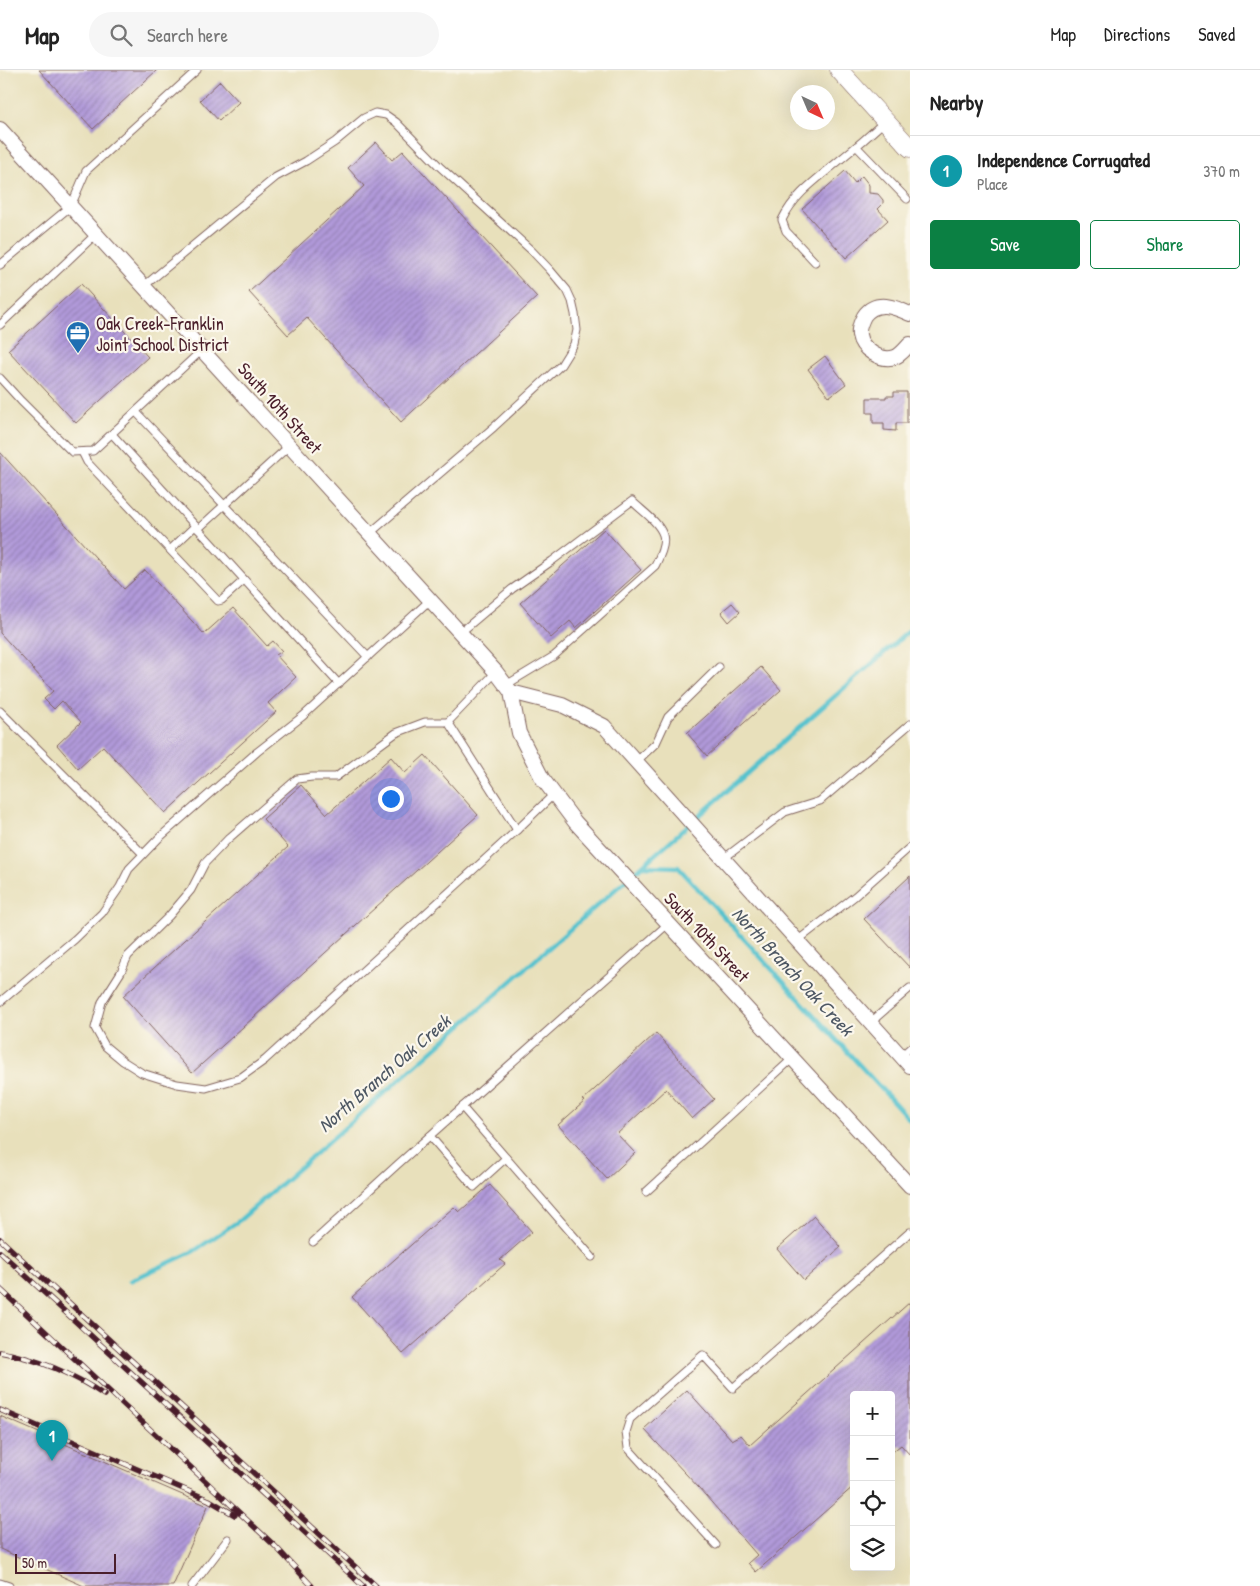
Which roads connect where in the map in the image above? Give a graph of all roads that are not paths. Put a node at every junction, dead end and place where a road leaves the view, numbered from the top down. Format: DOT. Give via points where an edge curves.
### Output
graph roads {
  1 [pos="197,70"];
  2 [pos="839,70"];
  3 [pos="885,121"];
  4 [pos="0,129"];
  5 [pos="856,146"];
  6 [pos="910,148"];
  7 [pos="906,199"];
  8 [pos="71,206"];
  9 [pos="96,234"];
  10 [pos="815,262"];
  11 [pos="0,265"];
  12 [pos="144,286"];
  13 [pos="910,314"];
  14 [pos="0,325"];
  15 [pos="910,344"];
  16 [pos="202,350"];
  17 [pos="0,378"];
  18 [pos="136,412"];
  19 [pos="112,434"];
  20 [pos="289,446"];
  21 [pos="82,452"];
  22 [pos="224,505"];
  23 [pos="197,527"];
  24 [pos="369,534"];
  25 [pos="171,549"];
  26 [pos="244,580"];
  27 [pos="430,600"];
  28 [pos="460,633"];
  29 [pos="368,657"];
  30 [pos="718,667"];
  31 [pos="496,672"];
  32 [pos="339,684"];
  33 [pos="508,688"];
  34 [pos="0,710"];
  35 [pos="448,722"];
  36 [pos="910,724"];
  37 [pos="636,762"];
  38 [pos="554,794"];
  39 [pos="517,830"];
  40 [pos="910,847"];
  41 [pos="143,854"];
  42 [pos="723,858"];
  43 [pos="669,924"];
  44 [pos="797,941"];
  45 [pos="910,988"];
  46 [pos="0,1002"];
  47 [pos="871,1022"];
  48 [pos="907,1057"];
  49 [pos="793,1058"];
  50 [pos="462,1107"];
  51 [pos="430,1136"];
  52 [pos="506,1158"];
  53 [pos="910,1186"];
  54 [pos="646,1192"];
  55 [pos="910,1232"];
  56 [pos="313,1242"];
  57 [pos="592,1257"];
  58 [pos="228,1539"];
  59 [pos="716,1545"];
  60 [pos="0,1583"];
  61 [pos="9,1586"];
  62 [pos="192,1586"];
  1 -- 8 [label="lane" via="86,171"];
  2 -- 3 [label="street"];
  3 -- 5 [label="lane"];
  3 -- 6 [label="street"];
  4 -- 8 [label="street, South 10th Street"];
  5 -- 7 [label="lane"];
  5 -- 10 [label="lane" via="810,184 792,203 782,220 786,231"];
  8 -- 9 [label="street, South 10th Street"];
  8 -- 11 [label="lane"];
  9 -- 12 [label="street, South 10th Street"];
  9 -- 14 [label="lane"];
  12 -- 16 [label="street, South 10th Street"];
  12 -- 24 [label="lane" via="276,177 314,156 375,113 396,122 550,270 572,301 577,330 574,344 561,365"];
  13 -- 15 [label="street" via="896,307 878,306 866,314 858,329 866,348 884,358 893,358"];
  16 -- 18 [label="lane"];
  16 -- 20 [label="street, South 10th Street"];
  17 -- 21 [label="lane" via="72,452"];
  18 -- 19 [label="lane"];
  18 -- 22 [label="lane"];
  19 -- 21 [label="lane" via="93,451"];
  19 -- 23 [label="lane"];
  20 -- 22 [label="lane"];
  20 -- 24 [label="street, South 10th Street"];
  21 -- 25 [label="lane"];
  22 -- 23 [label="lane"];
  22 -- 29 [label="lane"];
  23 -- 25 [label="lane"];
  23 -- 26 [label="lane"];
  24 -- 27 [label="street, South 10th Street"];
  25 -- 26 [label="lane" via="218,601"];
  26 -- 32 [label="lane"];
  27 -- 28 [label="street, South 10th Street"];
  27 -- 29 [label="lane"];
  28 -- 31 [label="street, South 10th Street"];
  28 -- 33 [label="lane" via="512,589 632,501 654,522 663,536 655,566 554,656"];
  29 -- 32 [label="lane"];
  30 -- 37 [label="lane" via="668,717 656,742"];
  31 -- 33 [label="street, South 10th Street"];
  31 -- 35 [label="lane"];
  32 -- 41 [label="lane"];
  33 -- 37 [label="street" via="562,705 604,726"];
  33 -- 38 [label="street, South 10th Street" via="519,733"];
  34 -- 41 [label="lane"];
  35 -- 39 [label="lane"];
  35 -- 39 [label="lane" via="425,722 396,733 336,778 312,776 297,779 228,839 205,863 180,903 128,956 102,1002 95,1028 105,1046 142,1073 177,1084 206,1088 240,1078 265,1060"];
  36 -- 42 [label="lane" via="820,801 786,812"];
  37 -- 42 [label="street"];
  38 -- 39 [label="lane"];
  38 -- 43 [label="street, South 10th Street" via="575,822"];
  40 -- 44 [label="lane"];
  41 -- 46 [label="lane" via="129,869 102,913"];
  42 -- 44 [label="street"];
  43 -- 49 [label="street, South 10th Street"];
  43 -- 50 [label="lane"];
  44 -- 47 [label="street"];
  45 -- 47 [label="lane"];
  47 -- 48 [label="street"];
  49 -- 53 [label="street, South 10th Street"];
  49 -- 54 [label="lane"];
  50 -- 51 [label="lane"];
  50 -- 52 [label="lane"];
  51 -- 52 [label="lane" via="474,1187"];
  51 -- 56 [label="lane"];
  52 -- 57 [label="lane"];
  55 -- 59 [label="lane" via="733,1388 703,1355 630,1419 626,1432 628,1448"];
  58 -- 62 [label="lane"];
  60 -- 61 [label="lane"];
}
